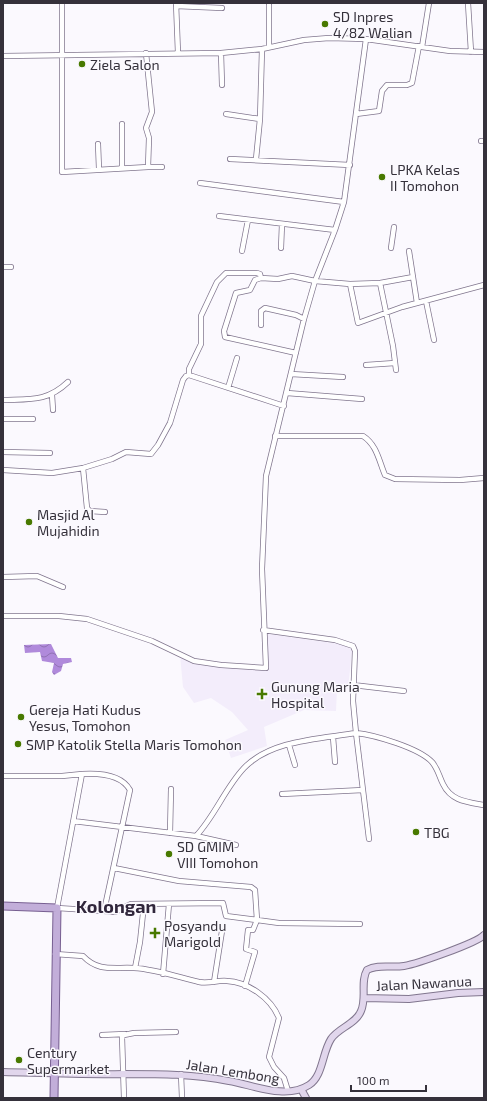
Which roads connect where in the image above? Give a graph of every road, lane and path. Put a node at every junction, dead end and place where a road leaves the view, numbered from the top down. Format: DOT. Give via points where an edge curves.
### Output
graph roads {
  1 [pos="62,3"];
  2 [pos="429,3"];
  3 [pos="468,3"];
  4 [pos="176,4"];
  5 [pos="269,5"];
  6 [pos="222,8"];
  7 [pos="366,39"];
  8 [pos="421,46"];
  9 [pos="269,47"];
  10 [pos="262,49"];
  11 [pos="471,52"];
  12 [pos="484,52"];
  13 [pos="146,53"];
  14 [pos="178,53"];
  15 [pos="221,53"];
  16 [pos="61,54"];
  17 [pos="3,56"];
  18 [pos="222,85"];
  19 [pos="226,114"];
  20 [pos="356,114"];
  21 [pos="260,119"];
  22 [pos="122,124"];
  23 [pos="98,144"];
  24 [pos="230,159"];
  25 [pos="256,159"];
  26 [pos="350,164"];
  27 [pos="148,167"];
  28 [pos="162,167"];
  29 [pos="122,168"];
  30 [pos="99,169"];
  31 [pos="200,183"];
  32 [pos="344,202"];
  33 [pos="219,216"];
  34 [pos="248,220"];
  35 [pos="282,224"];
  36 [pos="394,227"];
  37 [pos="335,230"];
  38 [pos="281,248"];
  39 [pos="391,248"];
  40 [pos="242,251"];
  41 [pos="409,251"];
  42 [pos="3,267"];
  43 [pos="11,267"];
  44 [pos="413,277"];
  45 [pos="261,278"];
  46 [pos="316,281"];
  47 [pos="380,282"];
  48 [pos="350,284"];
  49 [pos="484,285"];
  50 [pos="426,301"];
  51 [pos="417,303"];
  52 [pos="386,313"];
  53 [pos="304,319"];
  54 [pos="261,325"];
  55 [pos="434,340"];
  56 [pos="296,353"];
  57 [pos="237,358"];
  58 [pos="395,363"];
  59 [pos="366,365"];
  60 [pos="396,370"];
  61 [pos="292,374"];
  62 [pos="189,375"];
  63 [pos="343,377"];
  64 [pos="68,382"];
  65 [pos="228,388"];
  66 [pos="287,393"];
  67 [pos="52,395"];
  68 [pos="362,399"];
  69 [pos="3,400"];
  70 [pos="284,406"];
  71 [pos="54,410"];
  72 [pos="3,419"];
  73 [pos="33,419"];
  74 [pos="275,436"];
  75 [pos="3,452"];
  76 [pos="50,453"];
  77 [pos="83,468"];
  78 [pos="3,470"];
  79 [pos="484,478"];
  80 [pos="105,512"];
  81 [pos="3,577"];
  82 [pos="64,587"];
  83 [pos="3,616"];
  84 [pos="263,630"];
  85 [pos="353,685"];
  86 [pos="404,691"];
  87 [pos="356,733"];
  88 [pos="333,737"];
  89 [pos="289,745"];
  90 [pos="335,762"];
  91 [pos="295,765"];
  92 [pos="82,774"];
  93 [pos="3,776"];
  94 [pos="171,789"];
  95 [pos="363,790"];
  96 [pos="282,794"];
  97 [pos="484,805"];
  98 [pos="73,821"];
  99 [pos="123,828"];
  100 [pos="170,833"];
  101 [pos="196,836"];
  102 [pos="369,839"];
  103 [pos="236,845"];
  104 [pos="114,868"];
  105 [pos="144,904"];
  106 [pos="169,904"];
  107 [pos="3,906"];
  108 [pos="57,908"];
  109 [pos="104,911"];
  110 [pos="257,920"];
  111 [pos="360,924"];
  112 [pos="222,931"];
  113 [pos="484,935"];
  114 [pos="55,954"];
  115 [pos="135,968"];
  116 [pos="163,974"];
  117 [pos="214,982"];
  118 [pos="245,986"];
  119 [pos="484,992"];
  120 [pos="365,998"];
  121 [pos="176,1032"];
  122 [pos="125,1034"];
  123 [pos="102,1035"];
  124 [pos="3,1072"];
  125 [pos="54,1073"];
  126 [pos="123,1074"];
  127 [pos="181,1074"];
  128 [pos="300,1089"];
  129 [pos="288,1091"];
  130 [pos="54,1098"];
  131 [pos="124,1098"];
  132 [pos="182,1098"];
  133 [pos="306,1098"];
  1 -- 16 [label="street"];
  2 -- 8 [label="street"];
  3 -- 11 [label="street"];
  4 -- 6 [label="street"];
  4 -- 14 [label="street"];
  5 -- 9 [label="street"];
  7 -- 8 [label="street"];
  7 -- 9 [label="street" via="304,40"];
  7 -- 20 [label="street"];
  8 -- 11 [label="street"];
  8 -- 20 [label="street" via="412,83 387,85 382,91 379,111"];
  9 -- 10 [label="street"];
  10 -- 15 [label="street"];
  10 -- 21 [label="street"];
  11 -- 12 [label="street"];
  13 -- 14 [label="street"];
  13 -- 16 [label="street"];
  13 -- 27 [label="street" via="152,112 146,128 149,138"];
  14 -- 15 [label="street"];
  15 -- 18 [label="street"];
  16 -- 17 [label="street"];
  16 -- 30 [label="street" via="62,172"];
  19 -- 21 [label="street"];
  20 -- 26 [label="street"];
  21 -- 25 [label="street"];
  22 -- 29 [label="street"];
  23 -- 30 [label="street"];
  24 -- 25 [label="street"];
  25 -- 26 [label="street"];
  26 -- 32 [label="street"];
  27 -- 28 [label="street"];
  27 -- 29 [label="street"];
  29 -- 30 [label="street"];
  31 -- 32 [label="street"];
  32 -- 37 [label="street"];
  33 -- 34 [label="street"];
  34 -- 35 [label="street"];
  34 -- 40 [label="street"];
  35 -- 37 [label="street"];
  35 -- 38 [label="street"];
  36 -- 39 [label="street"];
  37 -- 46 [label="street"];
  41 -- 44 [label="street"];
  42 -- 43 [label="street"];
  44 -- 47 [label="street"];
  44 -- 51 [label="street"];
  45 -- 46 [label="street" via="278,279 292,276"];
  45 -- 56 [label="street" via="255,280 250,290 235,295 224,337"];
  45 -- 62 [label="street" via="257,273 232,272 221,276 201,316 201,344"];
  46 -- 48 [label="street"];
  46 -- 53 [label="street"];
  47 -- 48 [label="street"];
  47 -- 52 [label="street"];
  48 -- 52 [label="street" via="358,323"];
  49 -- 50 [label="street"];
  50 -- 51 [label="street"];
  50 -- 55 [label="street"];
  51 -- 52 [label="street"];
  52 -- 58 [label="street"];
  53 -- 54 [label="street" via="265,308 261,311"];
  53 -- 56 [label="street"];
  56 -- 61 [label="street"];
  57 -- 65 [label="street"];
  58 -- 59 [label="street"];
  58 -- 60 [label="street"];
  61 -- 63 [label="street"];
  61 -- 66 [label="street"];
  62 -- 65 [label="street"];
  62 -- 77 [label="street" via="183,380 170,423 153,453 147,455 126,452"];
  64 -- 67 [label="street"];
  65 -- 70 [label="street"];
  66 -- 68 [label="street"];
  66 -- 70 [label="street"];
  67 -- 69 [label="street"];
  67 -- 71 [label="street"];
  70 -- 74 [label="street"];
  72 -- 73 [label="street"];
  74 -- 79 [label="street" via="363,436 376,451 385,475 395,479"];
  74 -- 84 [label="street" via="264,493"];
  75 -- 76 [label="street"];
  77 -- 78 [label="street" via="52,473"];
  77 -- 80 [label="street" via="87,508 90,511"];
  81 -- 82 [label="street" via="37,576"];
  83 -- 84 [label="street" via="87,619 166,647 194,661 257,668 266,668"];
  84 -- 85 [label="street" via="335,640 351,645 355,650"];
  85 -- 86 [label="street"];
  85 -- 87 [label="street"];
  87 -- 88 [label="street"];
  87 -- 95 [label="street"];
  87 -- 97 [label="street" via="392,742 426,757 437,767 443,784 453,797"];
  88 -- 89 [label="street"];
  88 -- 90 [label="street"];
  89 -- 91 [label="street"];
  89 -- 101 [label="street" via="270,750 244,768"];
  92 -- 93 [label="street"];
  92 -- 98 [label="street"];
  92 -- 99 [label="street" via="105,775 118,780 128,788"];
  94 -- 100 [label="street"];
  95 -- 96 [label="street"];
  95 -- 102 [label="street"];
  98 -- 99 [label="street"];
  98 -- 108 [label="street"];
  99 -- 100 [label="street"];
  99 -- 104 [label="street"];
  100 -- 101 [label="street"];
  101 -- 103 [label="street"];
  104 -- 109 [label="street"];
  104 -- 110 [label="street" via="179,881 250,886 255,890"];
  105 -- 106 [label="street"];
  105 -- 109 [label="street" via="126,906 115,912"];
  105 -- 115 [label="street"];
  106 -- 110 [label="street" via="223,903 226,916"];
  106 -- 116 [label="street"];
  107 -- 108 [label="main road"];
  108 -- 109 [label="street"];
  108 -- 114 [label="main road"];
  110 -- 111 [label="street" via="279,923"];
  110 -- 118 [label="street" via="253,930 248,930 246,949 255,952"];
  112 -- 117 [label="street"];
  113 -- 120 [label="main road, Jalan Lembong" via="470,945 404,966 377,966 367,970 364,979"];
  114 -- 115 [label="street" via="83,956 90,964 96,966"];
  114 -- 125 [label="main road"];
  115 -- 116 [label="street"];
  116 -- 117 [label="street" via="206,983"];
  117 -- 118 [label="street" via="227,981"];
  118 -- 129 [label="street" via="269,1001 276,1012 279,1021 269,1057 284,1078"];
  119 -- 120 [label="main road, Jalan Nawanua" via="414,998"];
  120 -- 128 [label="main road, Jalan Lembong" via="361,1013 329,1041 315,1078"];
  121 -- 122 [label="street"];
  122 -- 123 [label="street"];
  122 -- 126 [label="street" via="122,1037"];
  124 -- 125 [label="main road, Jalan Lembong"];
  125 -- 126 [label="main road, Jalan Lembong"];
  125 -- 130 [label="main road"];
  126 -- 127 [label="main road, Jalan Lembong"];
  126 -- 131 [label="street"];
  127 -- 129 [label="main road, Jalan Lembong" via="207,1076 270,1090"];
  127 -- 132 [label="street"];
  128 -- 129 [label="main road, Jalan Lembong"];
  128 -- 133 [label="main road"];
}
